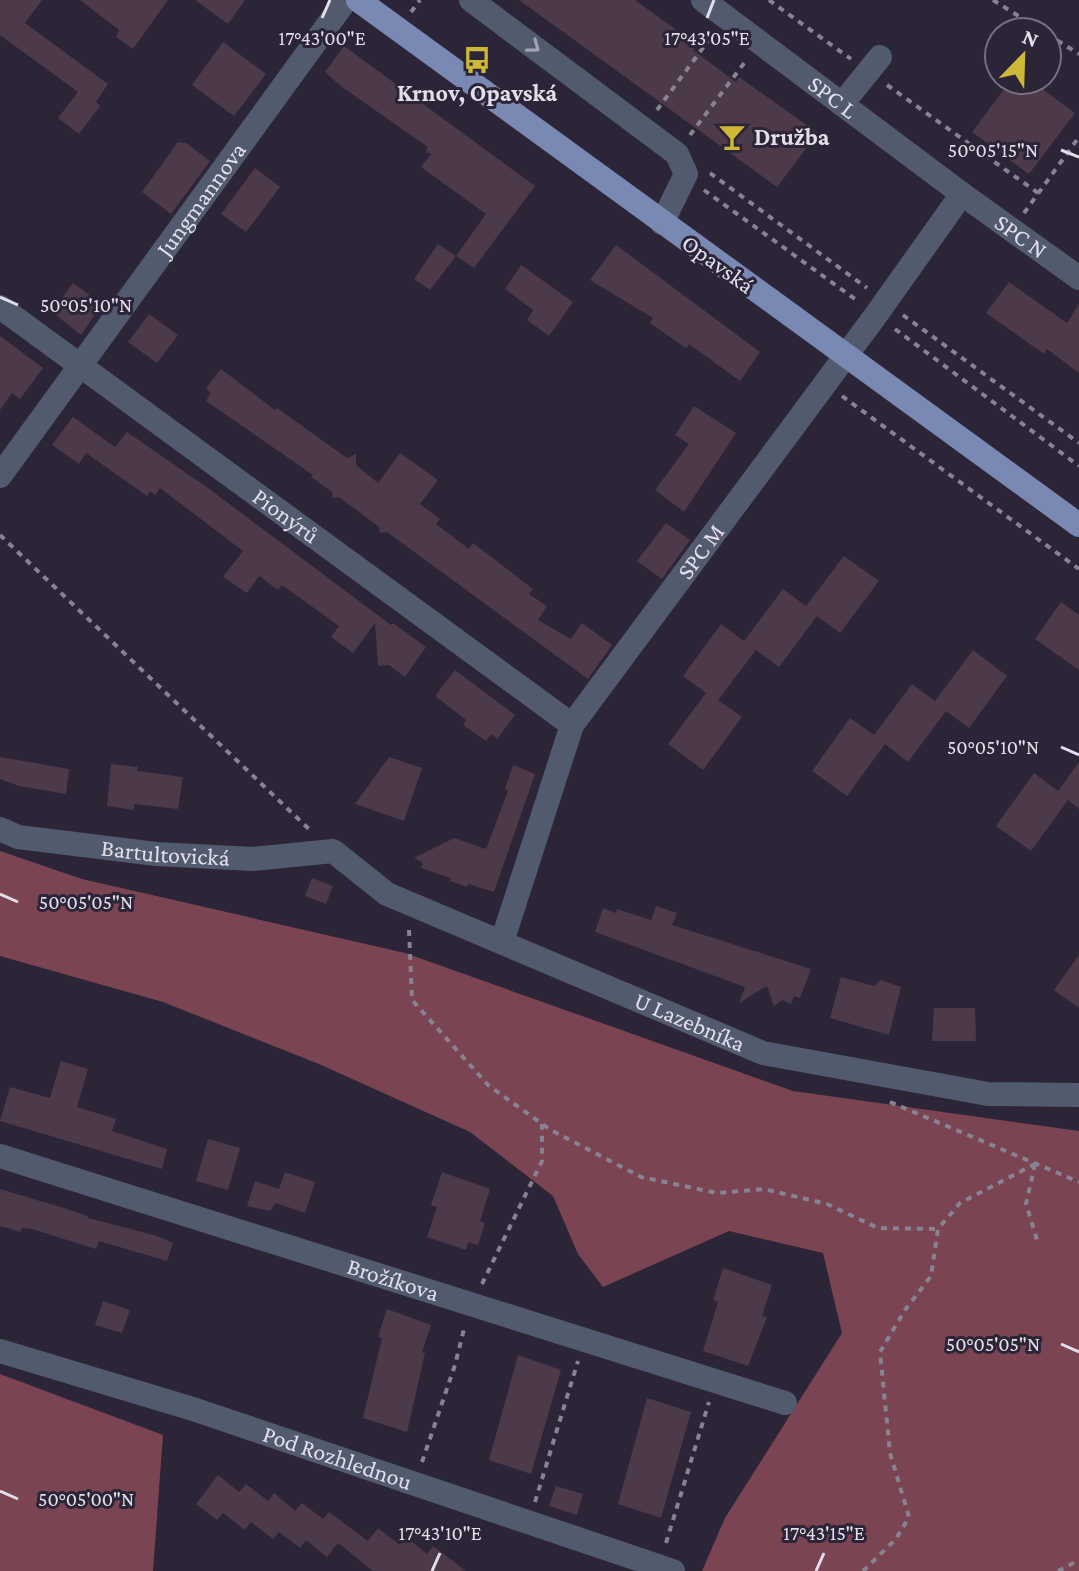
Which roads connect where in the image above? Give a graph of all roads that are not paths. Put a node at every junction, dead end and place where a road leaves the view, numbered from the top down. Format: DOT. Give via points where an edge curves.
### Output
graph roads {
  1 [pos="346,0"];
  2 [pos="358,0"];
  3 [pos="471,0"];
  4 [pos="703,0"];
  5 [pos="874,64"];
  6 [pos="842,104"];
  7 [pos="962,194"];
  8 [pos="662,223"];
  9 [pos="1079,278"];
  10 [pos="0,307"];
  11 [pos="845,356"];
  12 [pos="81,366"];
  13 [pos="0,476"];
  14 [pos="1079,525"];
  15 [pos="572,725"];
  16 [pos="0,829"];
  17 [pos="333,851"];
  18 [pos="502,942"];
  19 [pos="1079,1095"];
  20 [pos="0,1156"];
  21 [pos="0,1351"];
  22 [pos="785,1403"];
  23 [pos="666,1568"];
  1 -- 12 [label="street, Jungmannova"];
  2 -- 8 [label="main road, Opavská"];
  3 -- 8 [label="street, one-way" via="677,154 686,174"];
  4 -- 6 [label="street, SPC L"];
  5 -- 6 [label="street"];
  6 -- 7 [label="street, SPC L"];
  7 -- 9 [label="street, SPC N"];
  7 -- 11 [label="street, SPC M"];
  8 -- 11 [label="main road, Opavská"];
  10 -- 12 [label="street, Pionýrů"];
  11 -- 14 [label="main road, Opavská"];
  11 -- 15 [label="street, SPC M"];
  12 -- 13 [label="street, Jungmannova"];
  12 -- 15 [label="street, Pionýrů"];
  15 -- 18 [label="street, SPC M"];
  16 -- 17 [label="street, Bartultovická" via="18,837 156,854 253,859"];
  17 -- 18 [label="street, U Lazebníka" via="387,894"];
  18 -- 19 [label="street, U Lazebníka" via="763,1053 988,1094"];
  20 -- 22 [label="street, Brožíkova" via="476,1295 585,1340"];
  21 -- 23 [label="street, Pod Rozhlednou" via="193,1409"];
}
